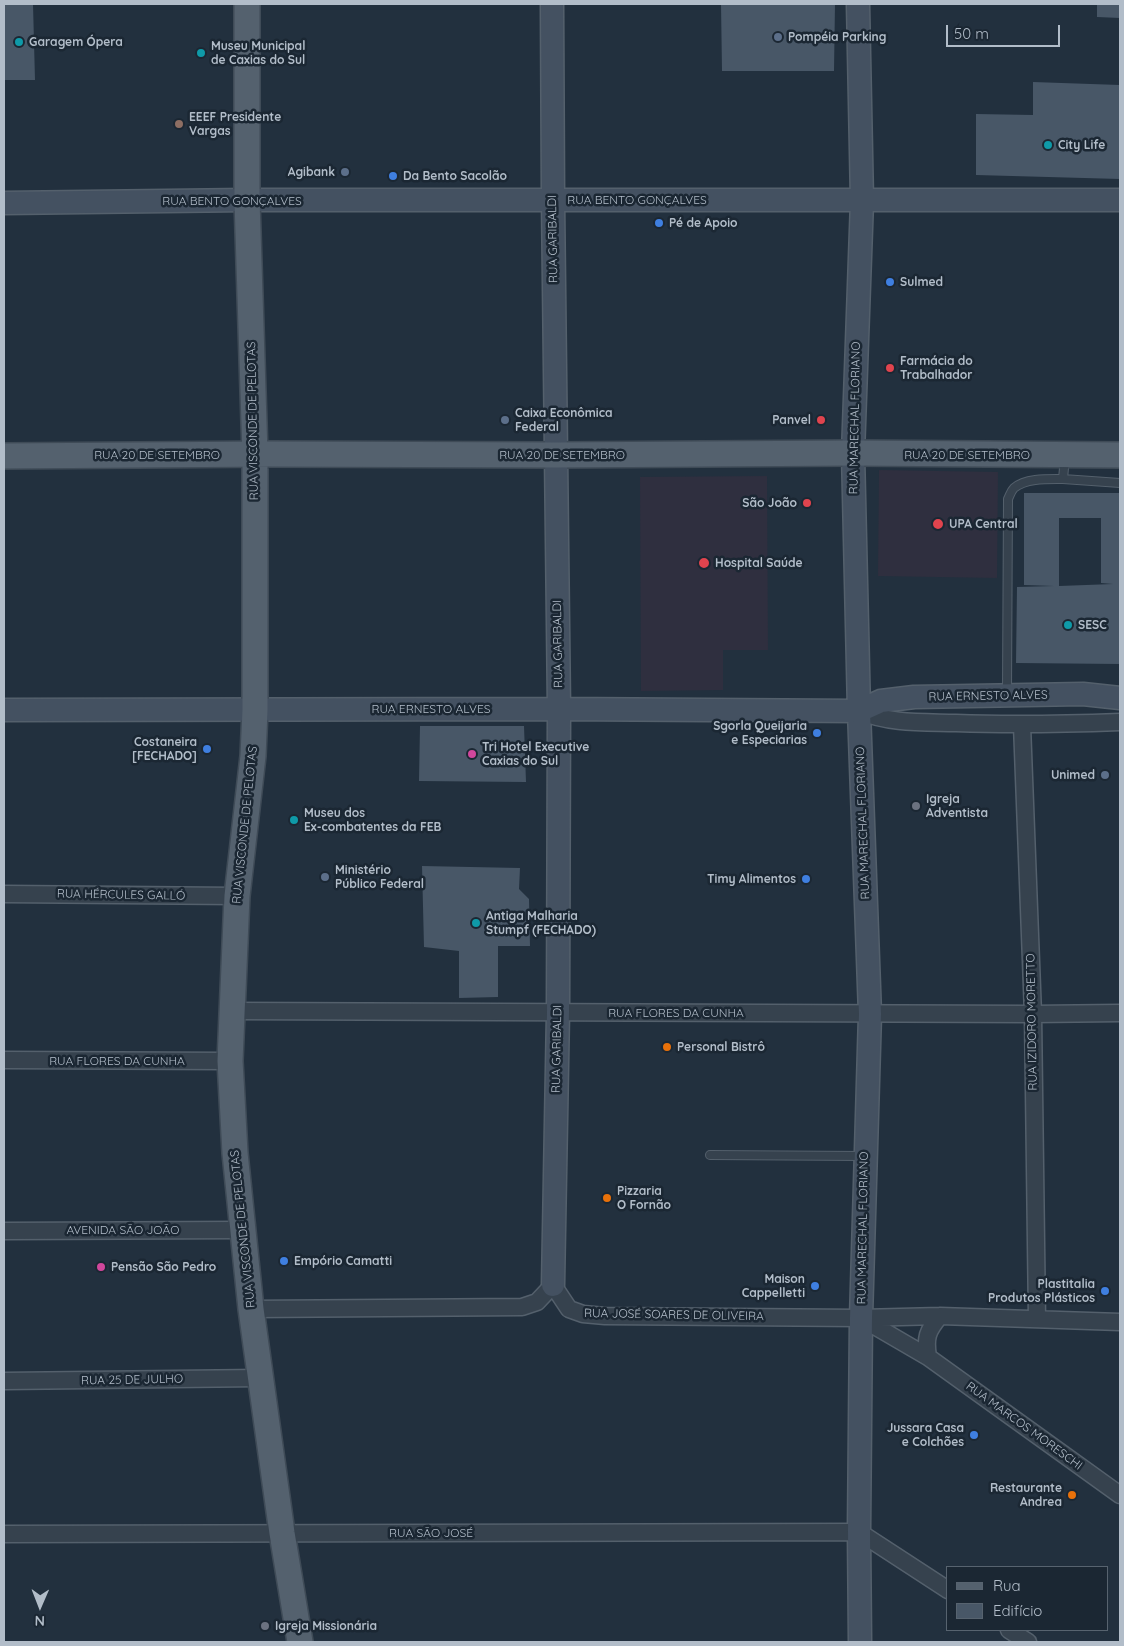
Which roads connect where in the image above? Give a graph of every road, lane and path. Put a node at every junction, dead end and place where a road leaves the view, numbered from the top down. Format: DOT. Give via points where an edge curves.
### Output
graph roads {
  1 [pos="248,4"];
  2 [pos="552,4"];
  3 [pos="858,4"];
  4 [pos="248,200"];
  5 [pos="553,200"];
  6 [pos="1120,200"];
  7 [pos="862,201"];
  8 [pos="4,203"];
  9 [pos="853,453"];
  10 [pos="255,455"];
  11 [pos="556,455"];
  12 [pos="1120,455"];
  13 [pos="4,456"];
  14 [pos="1064,467"];
  15 [pos="1120,484"];
  16 [pos="1007,694"];
  17 [pos="1120,698"];
  18 [pos="559,709"];
  19 [pos="4,710"];
  20 [pos="255,710"];
  21 [pos="859,711"];
  22 [pos="1120,722"];
  23 [pos="1022,725"];
  24 [pos="4,894"];
  25 [pos="237,896"];
  26 [pos="231,1011"];
  27 [pos="558,1012"];
  28 [pos="1120,1012"];
  29 [pos="870,1014"];
  30 [pos="1033,1014"];
  31 [pos="4,1060"];
  32 [pos="230,1061"];
  33 [pos="710,1154"];
  34 [pos="865,1156"];
  35 [pos="242,1230"];
  36 [pos="4,1231"];
  37 [pos="553,1284"];
  38 [pos="251,1309"];
  39 [pos="940,1316"];
  40 [pos="861,1318"];
  41 [pos="1037,1320"];
  42 [pos="1120,1322"];
  43 [pos="928,1357"];
  44 [pos="260,1378"];
  45 [pos="4,1382"];
  46 [pos="1120,1495"];
  47 [pos="859,1532"];
  48 [pos="282,1533"];
  49 [pos="4,1534"];
  50 [pos="946,1589"];
  51 [pos="1011,1631"];
  52 [pos="300,1642"];
  53 [pos="860,1642"];
  54 [pos="1028,1642"];
  1 -- 4 [label="main road, RUA VISCONDE DE PELOTAS"];
  2 -- 5 [label="street, RUA GARIBALDI"];
  3 -- 7 [label="street, RUA MARECHAL FLORIANO"];
  4 -- 5 [label="street, RUA BENTO GONÇALVES"];
  4 -- 8 [label="street, RUA BENTO GONÇALVES"];
  4 -- 10 [label="main road, RUA VISCONDE DE PELOTAS"];
  5 -- 7 [label="street, RUA BENTO GONÇALVES"];
  5 -- 11 [label="street, RUA GARIBALDI"];
  6 -- 7 [label="street, RUA BENTO GONÇALVES"];
  7 -- 9 [label="street, RUA MARECHAL FLORIANO"];
  9 -- 11 [label="main road, RUA 20 DE SETEMBRO"];
  9 -- 14 [label="main road, RUA 20 DE SETEMBRO"];
  9 -- 21 [label="street, RUA MARECHAL FLORIANO"];
  10 -- 11 [label="main road, RUA 20 DE SETEMBRO"];
  10 -- 13 [label="main road, RUA 20 DE SETEMBRO"];
  10 -- 20 [label="main road, RUA VISCONDE DE PELOTAS"];
  11 -- 18 [label="street, RUA GARIBALDI"];
  12 -- 14 [label="main road, RUA 20 DE SETEMBRO"];
  14 -- 15 [label="lane"];
  14 -- 16 [label="lane" via="1046,479 1022,483 1013,489 1008,499"];
  16 -- 17 [label="street, RUA ERNESTO ALVES" via="1083,694"];
  16 -- 21 [label="street, RUA ERNESTO ALVES" via="898,699 881,701"];
  18 -- 20 [label="street, RUA ERNESTO ALVES"];
  18 -- 21 [label="street, RUA ERNESTO ALVES"];
  18 -- 27 [label="street, RUA GARIBALDI"];
  19 -- 20 [label="street, RUA ERNESTO ALVES"];
  20 -- 25 [label="main road, RUA VISCONDE DE PELOTAS"];
  21 -- 23 [label="street, RUA ERNESTO ALVES" via="898,722"];
  21 -- 29 [label="street, RUA MARECHAL FLORIANO"];
  22 -- 23 [label="street, RUA ERNESTO ALVES"];
  23 -- 30 [label="street, RUA IZIDORO MORETTO"];
  24 -- 25 [label="street, RUA HÉRCULES GALLÓ"];
  25 -- 26 [label="main road, RUA VISCONDE DE PELOTAS"];
  26 -- 27 [label="street, RUA FLORES DA CUNHA"];
  26 -- 32 [label="main road, RUA VISCONDE DE PELOTAS"];
  27 -- 29 [label="street, RUA FLORES DA CUNHA"];
  27 -- 37 [label="street, RUA GARIBALDI"];
  28 -- 30 [label="street, RUA FLORES DA CUNHA"];
  29 -- 30 [label="street, RUA FLORES DA CUNHA"];
  29 -- 34 [label="street, RUA MARECHAL FLORIANO"];
  30 -- 41 [label="street, RUA IZIDORO MORETTO"];
  31 -- 32 [label="street, RUA FLORES DA CUNHA"];
  32 -- 35 [label="main road, RUA VISCONDE DE PELOTAS"];
  33 -- 34 [label="lane"];
  34 -- 40 [label="street, RUA MARECHAL FLORIANO"];
  35 -- 36 [label="street, AVENIDA SÃO JOÃO"];
  35 -- 38 [label="main road, RUA VISCONDE DE PELOTAS"];
  37 -- 38 [label="street" via="537,1302 522,1307"];
  37 -- 40 [label="street, RUA JOSÉ SOARES DE OLIVEIRA" via="569,1309 583,1314"];
  38 -- 44 [label="main road, RUA VISCONDE DE PELOTAS"];
  39 -- 40 [label="street, RUA JOSÉ SOARES DE OLIVEIRA"];
  39 -- 41 [label="street, RUA JOSÉ SOARES DE OLIVEIRA"];
  39 -- 43 [label="street" via="930,1326 927,1336"];
  40 -- 43 [label="street, RUA MARCOS MORESCHI"];
  40 -- 47 [label="street, RUA MARECHAL FLORIANO"];
  41 -- 42 [label="street, RUA JOSÉ SOARES DE OLIVEIRA"];
  43 -- 46 [label="street, RUA MARCOS MORESCHI"];
  44 -- 45 [label="street, RUA 25 DE JULHO"];
  44 -- 48 [label="main road, RUA VISCONDE DE PELOTAS"];
  47 -- 48 [label="street, RUA SÃO JOSÉ"];
  47 -- 50 [label="street"];
  47 -- 53 [label="street, RUA MARECHAL FLORIANO"];
  48 -- 49 [label="street, RUA SÃO JOSÉ"];
  48 -- 52 [label="main road, RUA VISCONDE DE PELOTAS"];
  51 -- 54 [label="street"];
}
